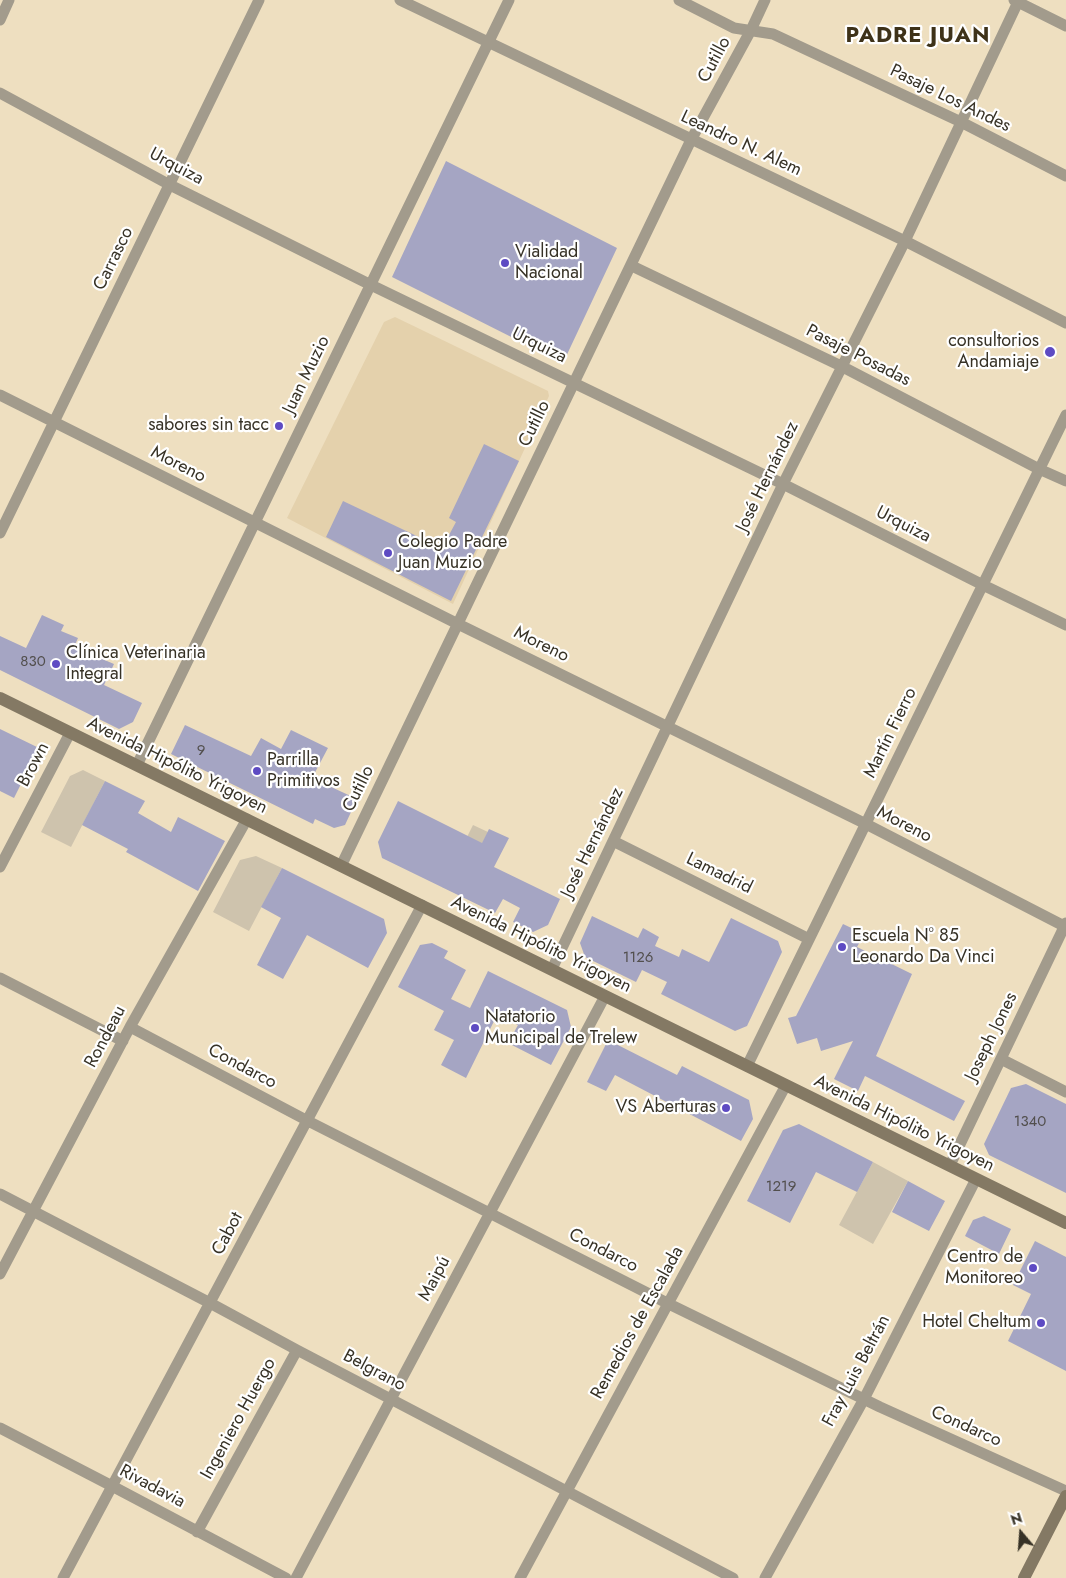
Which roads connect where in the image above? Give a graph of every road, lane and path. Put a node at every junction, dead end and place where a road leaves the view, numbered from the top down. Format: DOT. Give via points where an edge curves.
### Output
graph roads {
  1 [pos="9,0"];
  2 [pos="259,0"];
  3 [pos="400,0"];
  4 [pos="509,0"];
  5 [pos="679,0"];
  6 [pos="765,0"];
  7 [pos="1016,1"];
  8 [pos="0,20"];
  9 [pos="1066,26"];
  10 [pos="751,30"];
  11 [pos="488,42"];
  12 [pos="0,93"];
  13 [pos="961,122"];
  14 [pos="691,140"];
  15 [pos="1066,176"];
  16 [pos="170,185"];
  17 [pos="905,241"];
  18 [pos="632,266"];
  19 [pos="371,285"];
  20 [pos="1066,323"];
  21 [pos="841,366"];
  22 [pos="574,383"];
  23 [pos="0,395"];
  24 [pos="1066,416"];
  25 [pos="53,422"];
  26 [pos="1040,469"];
  27 [pos="1066,481"];
  28 [pos="784,484"];
  29 [pos="255,522"];
  30 [pos="0,533"];
  31 [pos="983,585"];
  32 [pos="458,624"];
  33 [pos="1066,625"];
  34 [pos="0,698"];
  35 [pos="667,728"];
  36 [pos="70,733"];
  37 [pos="137,766"];
  38 [pos="247,819"];
  39 [pos="866,824"];
  40 [pos="613,841"];
  41 [pos="341,866"];
  42 [pos="0,867"];
  43 [pos="422,906"];
  44 [pos="1065,926"];
  45 [pos="810,939"];
  46 [pos="552,970"];
  47 [pos="0,978"];
  48 [pos="605,996"];
  49 [pos="130,1027"];
  50 [pos="123,1041"];
  51 [pos="1001,1059"];
  52 [pos="747,1066"];
  53 [pos="786,1086"];
  54 [pos="1066,1092"];
  55 [pos="308,1121"];
  56 [pos="950,1165"];
  57 [pos="976,1178"];
  58 [pos="0,1194"];
  59 [pos="33,1212"];
  60 [pos="490,1212"];
  61 [pos="1066,1222"];
  62 [pos="0,1274"];
  63 [pos="210,1303"];
  64 [pos="668,1304"];
  65 [pos="297,1350"];
  66 [pos="391,1399"];
  67 [pos="864,1399"];
  68 [pos="0,1428"];
  69 [pos="112,1486"];
  70 [pos="567,1491"];
  71 [pos="1066,1491"];
  72 [pos="1066,1496"];
  73 [pos="197,1532"];
  74 [pos="63,1578"];
  75 [pos="286,1578"];
  76 [pos="296,1578"];
  77 [pos="520,1578"];
  78 [pos="733,1578"];
  79 [pos="765,1578"];
  80 [pos="1024,1578"];
  1 -- 8 [label="street"];
  2 -- 16 [label="street, Carrasco"];
  3 -- 11 [label="street, Leandro N. Alem"];
  4 -- 11 [label="street, Juan Muzio"];
  5 -- 10 [label="street, Pasaje Los Andes" via="734,28"];
  6 -- 10 [label="street, Cutillo"];
  7 -- 9 [label="street"];
  7 -- 13 [label="street, José Hernández"];
  10 -- 13 [label="street, Pasaje Los Andes" via="773,34"];
  10 -- 14 [label="street, Cutillo"];
  11 -- 14 [label="street, Leandro N. Alem"];
  11 -- 19 [label="street, Juan Muzio"];
  12 -- 16 [label="street, Urquiza"];
  13 -- 15 [label="street, Pasaje Los Andes"];
  13 -- 17 [label="street, José Hernández"];
  14 -- 17 [label="street, Leandro N. Alem"];
  14 -- 18 [label="street, Cutillo"];
  16 -- 19 [label="street, Urquiza"];
  16 -- 25 [label="street, Carrasco"];
  17 -- 20 [label="street, Leandro N. Alem"];
  17 -- 21 [label="street, José Hernández"];
  18 -- 21 [label="street, Pasaje Posadas"];
  18 -- 22 [label="street, Cutillo"];
  19 -- 22 [label="street, Urquiza"];
  19 -- 29 [label="street, Juan Muzio"];
  21 -- 26 [label="street, Pasaje Posadas"];
  21 -- 28 [label="street, José Hernández"];
  22 -- 28 [label="street, Urquiza"];
  22 -- 32 [label="street, Cutillo"];
  23 -- 25 [label="street, Moreno"];
  24 -- 26 [label="street, Martín Fierro"];
  25 -- 29 [label="street, Moreno"];
  25 -- 30 [label="street, Carrasco"];
  26 -- 27 [label="street, Pasaje Posadas"];
  26 -- 31 [label="street, Martín Fierro"];
  28 -- 31 [label="street, Urquiza"];
  28 -- 35 [label="street, José Hernández"];
  29 -- 32 [label="street, Moreno"];
  29 -- 37 [label="street, Juan Muzio"];
  31 -- 33 [label="street, Urquiza"];
  31 -- 39 [label="street, Martín Fierro"];
  32 -- 35 [label="street, Moreno"];
  32 -- 41 [label="street, Cutillo"];
  34 -- 36 [label="main road, Avenida Hipólito Yrigoyen"];
  35 -- 39 [label="street, Moreno"];
  35 -- 40 [label="street, José Hernández"];
  36 -- 37 [label="main road, Avenida Hipólito Yrigoyen"];
  36 -- 42 [label="street, Brown"];
  37 -- 38 [label="main road, Avenida Hipólito Yrigoyen"];
  38 -- 41 [label="main road, Avenida Hipólito Yrigoyen"];
  38 -- 49 [label="street, Rondeau"];
  39 -- 44 [label="street, Moreno"];
  39 -- 45 [label="street, Martín Fierro"];
  40 -- 45 [label="street, Lamadrid"];
  40 -- 46 [label="street, José Hernández"];
  41 -- 43 [label="main road, Avenida Hipólito Yrigoyen"];
  43 -- 46 [label="main road, Avenida Hipólito Yrigoyen"];
  43 -- 55 [label="street, Cabot"];
  44 -- 51 [label="street, Joseph Jones"];
  45 -- 52 [label="street, Martín Fierro"];
  46 -- 48 [label="main road, Avenida Hipólito Yrigoyen"];
  47 -- 50 [label="street"];
  48 -- 52 [label="main road, Avenida Hipólito Yrigoyen"];
  48 -- 60 [label="street, Maipú"];
  49 -- 50 [label="street, Rondeau"];
  49 -- 55 [label="street, Condarco"];
  50 -- 59 [label="street, Rondeau"];
  51 -- 54 [label="street"];
  51 -- 56 [label="street, Joseph Jones"];
  52 -- 53 [label="main road, Avenida Hipólito Yrigoyen"];
  53 -- 56 [label="main road, Avenida Hipólito Yrigoyen"];
  53 -- 64 [label="street, Remedios de Escalada"];
  55 -- 60 [label="street, Condarco"];
  55 -- 63 [label="street, Cabot"];
  56 -- 57 [label="main road, Avenida Hipólito Yrigoyen"];
  57 -- 61 [label="main road, Avenida Hipólito Yrigoyen"];
  57 -- 67 [label="street, Fray Luis Beltrán"];
  58 -- 59 [label="street, Belgrano"];
  59 -- 62 [label="street, Rondeau"];
  59 -- 63 [label="street, Belgrano"];
  60 -- 64 [label="street, Condarco"];
  60 -- 66 [label="street, Maipú"];
  63 -- 65 [label="street, Belgrano"];
  63 -- 69 [label="street, Cabot"];
  64 -- 67 [label="street, Condarco"];
  64 -- 70 [label="street, Remedios de Escalada"];
  65 -- 66 [label="street, Belgrano"];
  65 -- 73 [label="street, Ingeniero Huergo"];
  66 -- 70 [label="street, Belgrano"];
  66 -- 76 [label="street, Maipú"];
  67 -- 71 [label="street, Condarco"];
  67 -- 79 [label="street, Fray Luis Beltrán"];
  68 -- 69 [label="street, Rivadavia"];
  69 -- 73 [label="street, Rivadavia"];
  69 -- 74 [label="street, Cabot"];
  70 -- 77 [label="street, Remedios de Escalada"];
  70 -- 78 [label="street, Belgrano"];
  72 -- 80 [label="main road"];
  73 -- 75 [label="street, Rivadavia"];
}
